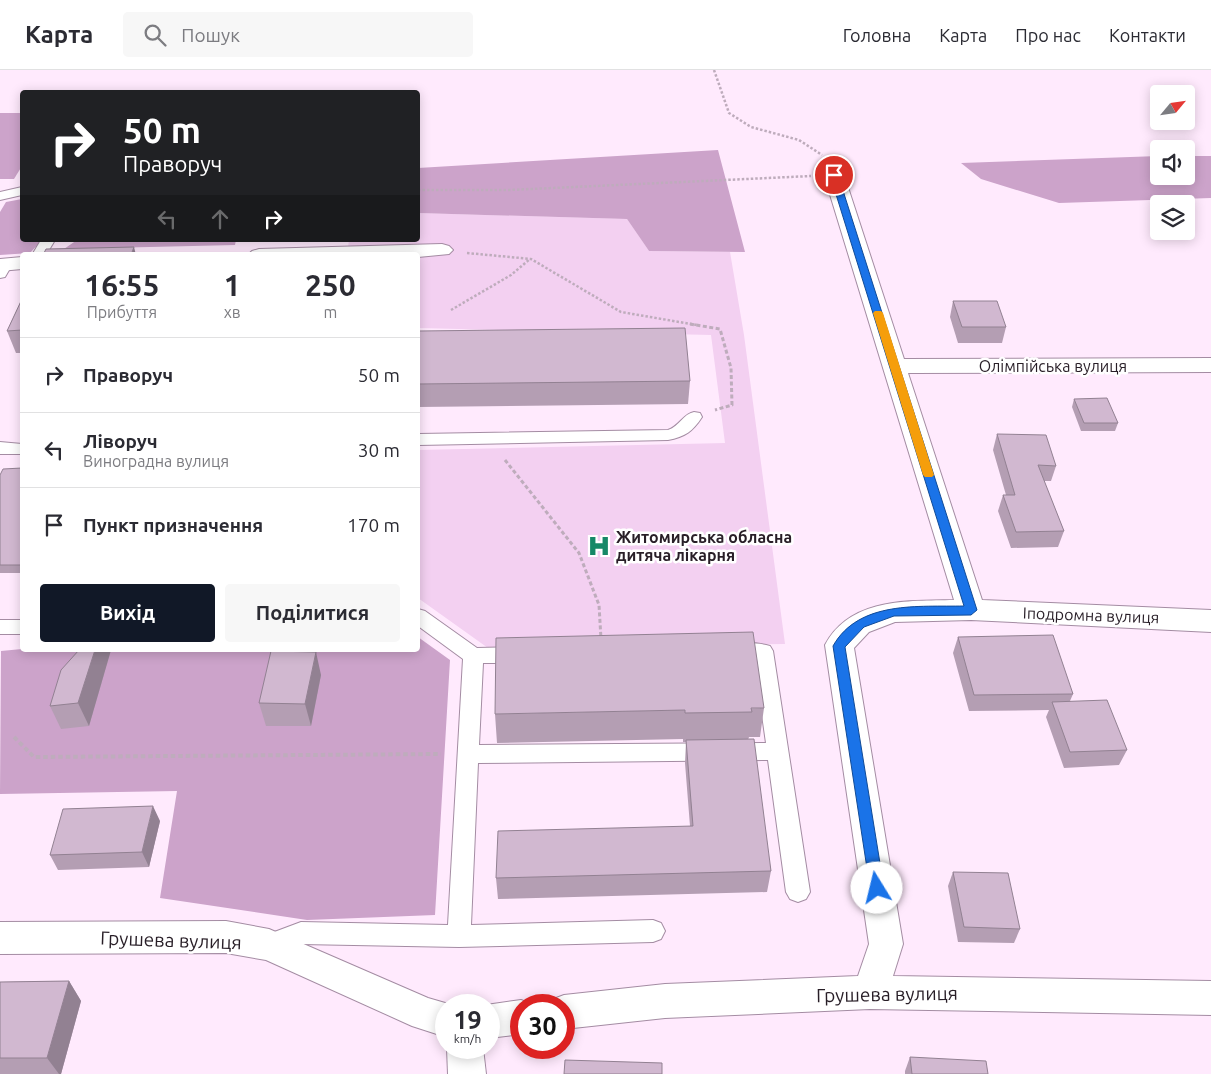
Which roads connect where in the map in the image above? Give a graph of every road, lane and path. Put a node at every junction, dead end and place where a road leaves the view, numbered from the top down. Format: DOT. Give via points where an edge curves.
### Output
graph roads {
  1 [pos="714,70"];
  2 [pos="834,175"];
  3 [pos="420,190"];
  4 [pos="20,191"];
  5 [pos="0,196"];
  6 [pos="442,250"];
  7 [pos="369,252"];
  8 [pos="531,259"];
  9 [pos="451,310"];
  10 [pos="1211,365"];
  11 [pos="895,366"];
  12 [pos="694,417"];
  13 [pos="420,440"];
  14 [pos="489,440"];
  15 [pos="0,448"];
  16 [pos="20,449"];
  17 [pos="971,610"];
  18 [pos="420,617"];
  19 [pos="1211,621"];
  20 [pos="0,627"];
  21 [pos="20,627"];
  22 [pos="601,644"];
  23 [pos="716,652"];
  24 [pos="542,654"];
  25 [pos="473,656"];
  26 [pos="14,737"];
  27 [pos="778,751"];
  28 [pos="470,754"];
  29 [pos="798,892"];
  30 [pos="654,931"];
  31 [pos="459,936"];
  32 [pos="0,938"];
  33 [pos="269,945"];
  34 [pos="870,992"];
  35 [pos="1211,998"];
  36 [pos="575,1011"];
  37 [pos="435,1017"];
  38 [pos="466,1059"];
  39 [pos="467,1074"];
  1 -- 2 [label="path" via="729,113 751,127 799,140 822,154"];
  2 -- 3 [label="path" via="509,190"];
  2 -- 11 [label="street"];
  4 -- 5 [label="lane"];
  6 -- 7 [label="street"];
  6 -- 8 [label="path"];
  8 -- 9 [label="path" via="511,275"];
  8 -- 12 [label="path" via="621,312 720,329 731,368 732,405"];
  10 -- 11 [label="street, Олімпійська вулиця"];
  11 -- 17 [label="street"];
  12 -- 14 [label="lane" via="686,429 668,435"];
  13 -- 14 [label="lane"];
  14 -- 22 [label="path" via="579,553 599,604"];
  15 -- 16 [label="lane"];
  17 -- 19 [label="street, Іподромна вулиця"];
  17 -- 34 [label="street, Іподромна вулиця" via="893,612 859,624 839,646 886,944"];
  18 -- 25 [label="lane"];
  20 -- 21 [label="lane"];
  23 -- 27 [label="lane" via="763,651"];
  24 -- 25 [label="lane"];
  25 -- 28 [label="lane"];
  26 -- 28 [label="path" via="34,757"];
  27 -- 28 [label="lane"];
  27 -- 29 [label="lane"];
  28 -- 31 [label="lane"];
  30 -- 31 [label="lane"];
  31 -- 33 [label="lane" via="301,933"];
  32 -- 33 [label="street, Грушева вулиця" via="226,937"];
  33 -- 37 [label="street, Грушева вулиця"];
  34 -- 35 [label="street, Грушева вулиця"];
  34 -- 36 [label="street, Грушева вулиця" via="665,1001"];
  38 -- 39 [label="street"];
}
